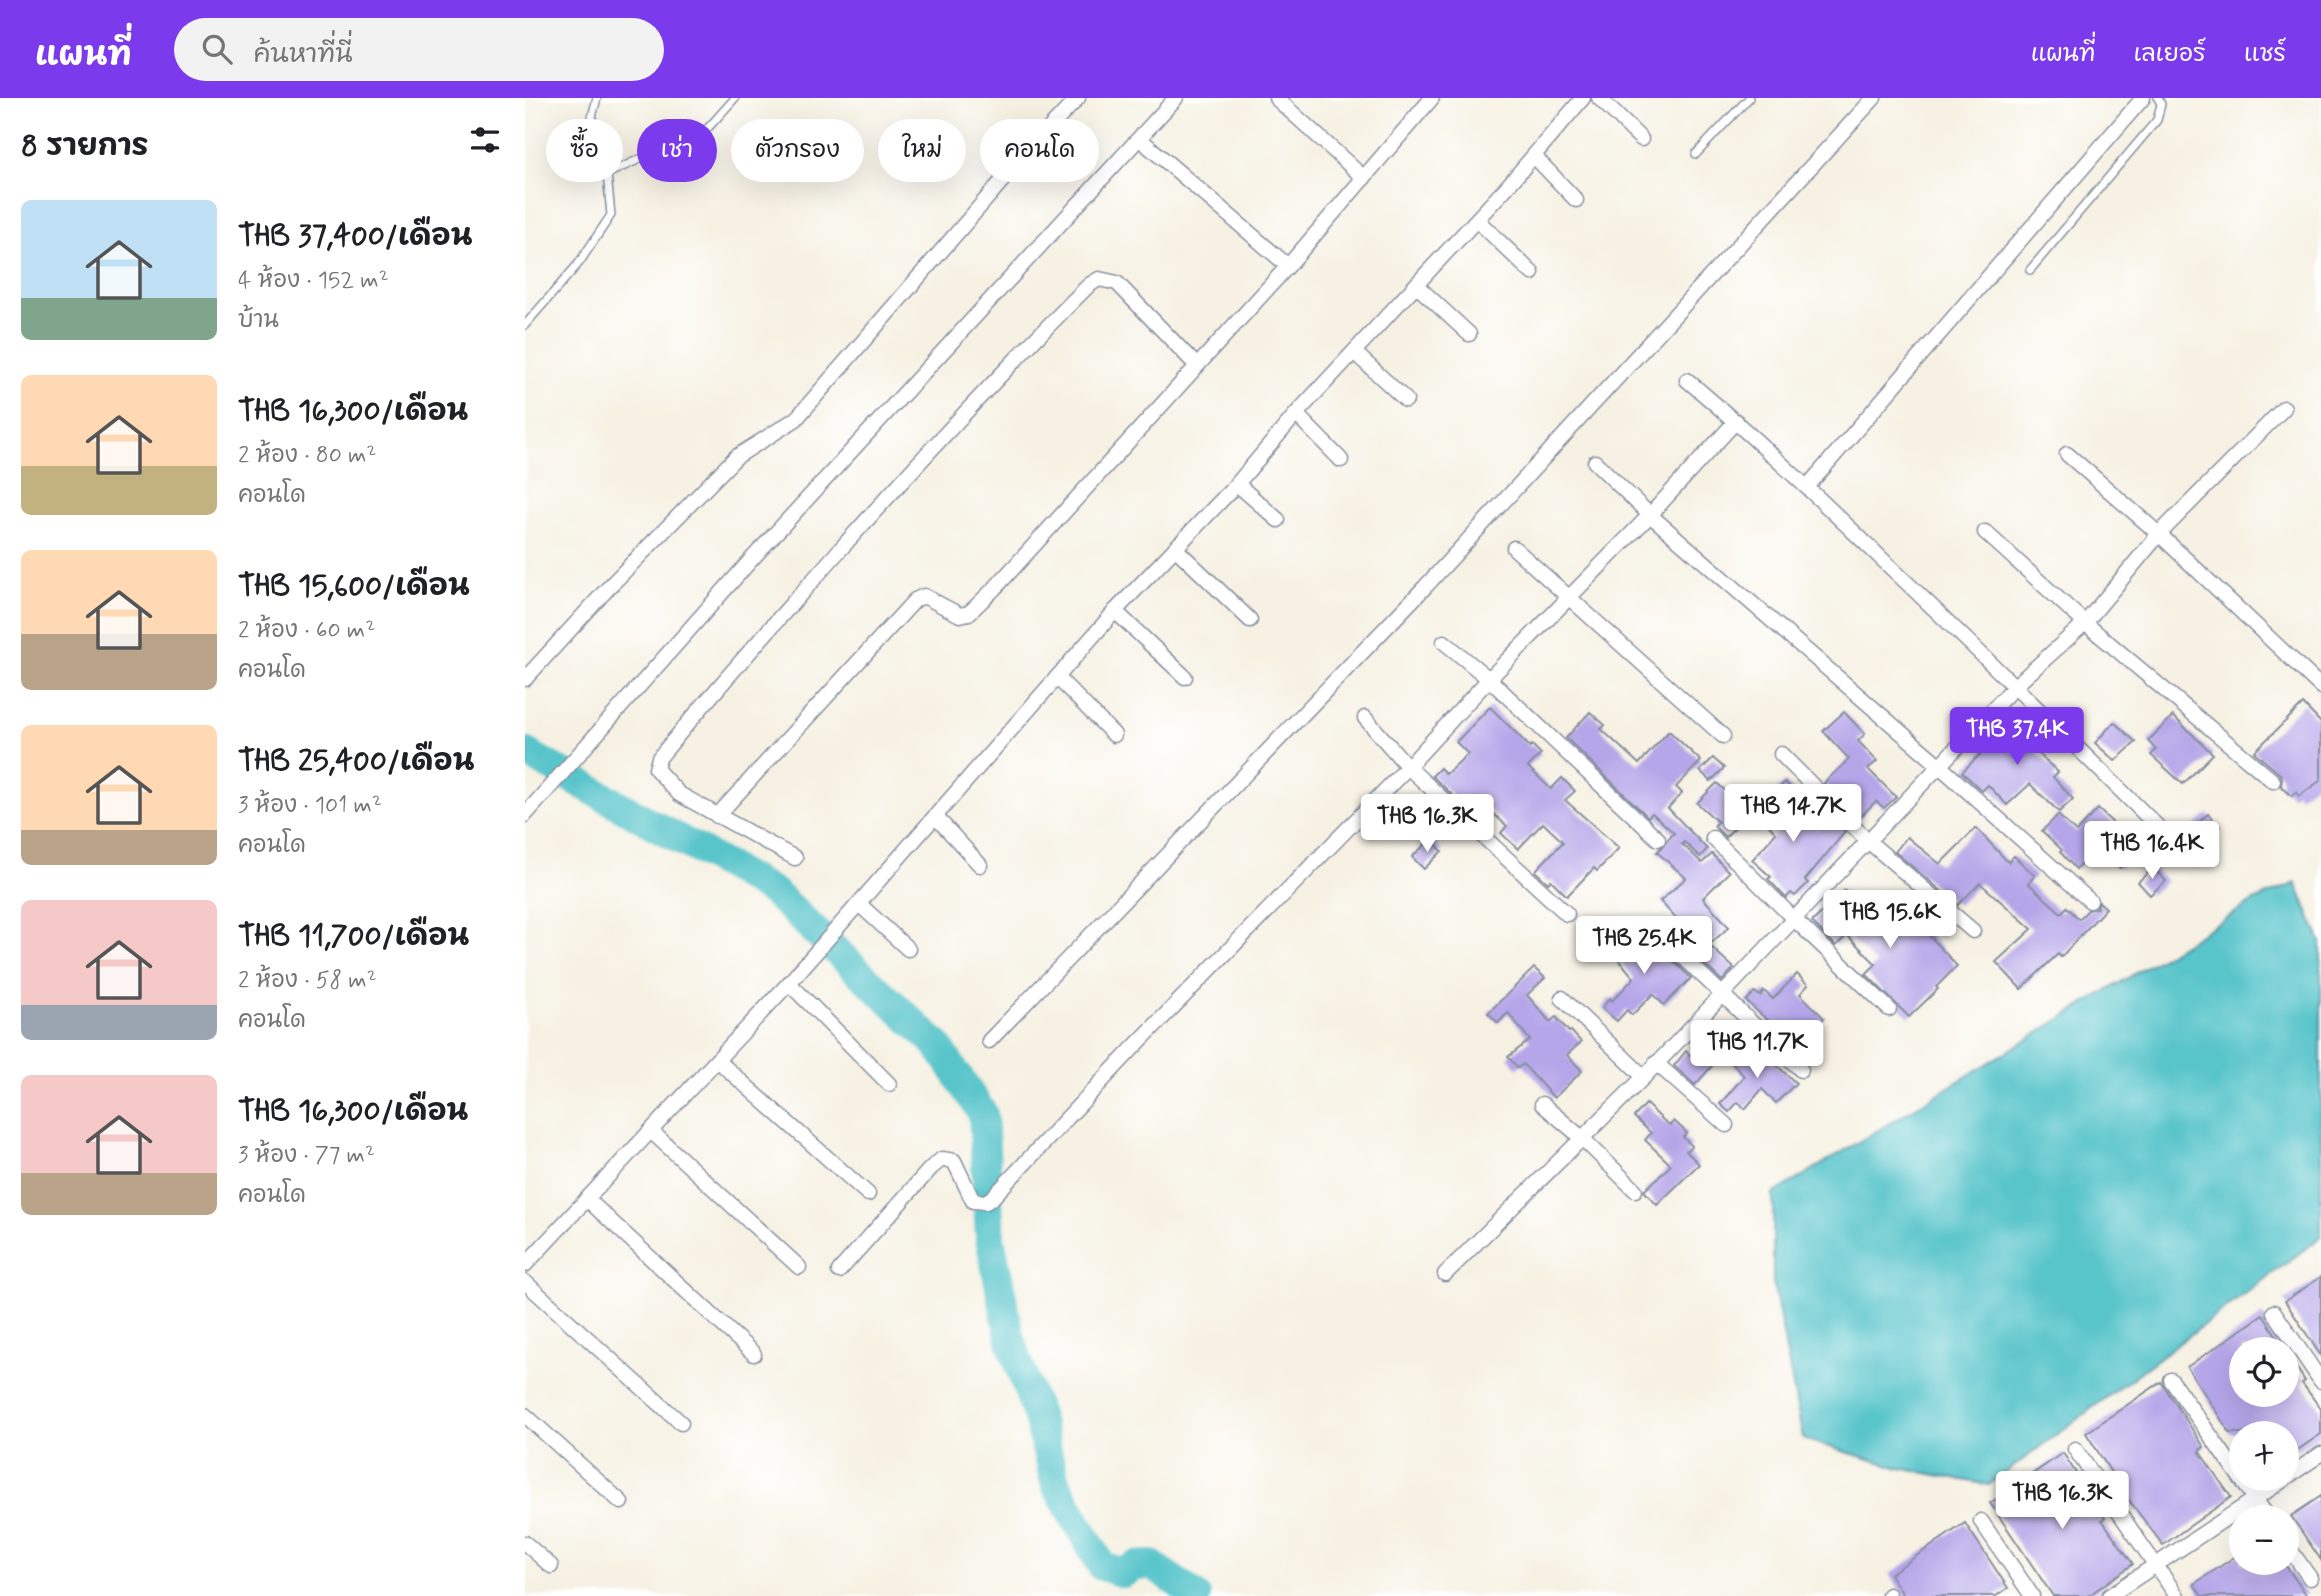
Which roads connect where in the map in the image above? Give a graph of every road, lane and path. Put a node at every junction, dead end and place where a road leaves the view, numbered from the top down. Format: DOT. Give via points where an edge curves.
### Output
graph roads {
  1 [pos="597,98"];
  2 [pos="735,98"];
  3 [pos="1078,98"];
  4 [pos="1176,98"];
  5 [pos="1276,98"];
  6 [pos="1432,98"];
  7 [pos="1583,98"];
  8 [pos="1599,98"];
  9 [pos="1749,98"];
  10 [pos="1874,98"];
  11 [pos="2143,98"];
  12 [pos="2158,98"];
  13 [pos="593,119"];
  14 [pos="1140,139"];
  15 [pos="1641,139"];
  16 [pos="1696,154"];
  17 [pos="1534,156"];
  18 [pos="623,167"];
  19 [pos="1364,178"];
  20 [pos="608,182"];
  21 [pos="1576,200"];
  22 [pos="1477,220"];
  23 [pos="1288,266"];
  24 [pos="2030,270"];
  25 [pos="1532,273"];
  26 [pos="1416,285"];
  27 [pos="525,325"];
  28 [pos="1469,334"];
  29 [pos="1354,352"];
  30 [pos="1197,366"];
  31 [pos="1687,380"];
  32 [pos="1406,400"];
  33 [pos="2284,408"];
  34 [pos="1296,414"];
  35 [pos="1736,421"];
  36 [pos="2067,454"];
  37 [pos="1341,460"];
  38 [pos="1595,462"];
  39 [pos="1237,484"];
  40 [pos="1807,487"];
  41 [pos="1650,515"];
  42 [pos="1278,520"];
  43 [pos="1985,532"];
  44 [pos="2159,534"];
  45 [pos="1175,548"];
  46 [pos="1514,548"];
  47 [pos="1570,598"];
  48 [pos="1115,611"];
  49 [pos="1250,620"];
  50 [pos="2085,623"];
  51 [pos="1444,642"];
  52 [pos="1058,677"];
  53 [pos="1185,677"];
  54 [pos="525,679"];
  55 [pos="1489,679"];
  56 [pos="2015,686"];
  57 [pos="2321,687"];
  58 [pos="1365,718"];
  59 [pos="1114,735"];
  60 [pos="1723,736"];
  61 [pos="1781,754"];
  62 [pos="1939,766"];
  63 [pos="1408,767"];
  64 [pos="2273,781"];
  65 [pos="525,815"];
  66 [pos="717,816"];
  67 [pos="936,817"];
  68 [pos="2167,836"];
  69 [pos="1713,838"];
  70 [pos="1658,839"];
  71 [pos="1868,841"];
  72 [pos="795,858"];
  73 [pos="980,865"];
  74 [pos="2090,901"];
  75 [pos="859,904"];
  76 [pos="1567,914"];
  77 [pos="1795,920"];
  78 [pos="1655,930"];
  79 [pos="1973,931"];
  80 [pos="908,949"];
  81 [pos="789,983"];
  82 [pos="1722,993"];
  83 [pos="1562,998"];
  84 [pos="1889,1009"];
  85 [pos="989,1041"];
  86 [pos="717,1060"];
  87 [pos="1656,1063"];
  88 [pos="1801,1070"];
  89 [pos="1644,1077"];
  90 [pos="889,1084"];
  91 [pos="1542,1104"];
  92 [pos="1726,1125"];
  93 [pos="651,1131"];
  94 [pos="1582,1138"];
  95 [pos="1635,1190"];
  96 [pos="868,1194"];
  97 [pos="587,1199"];
  98 [pos="525,1265"];
  99 [pos="799,1267"];
  100 [pos="839,1271"];
  101 [pos="1445,1274"];
  102 [pos="525,1282"];
  103 [pos="2274,1312"];
  104 [pos="754,1354"];
  105 [pos="2171,1380"];
  106 [pos="2321,1381"];
  107 [pos="525,1415"];
  108 [pos="681,1423"];
  109 [pos="2075,1449"];
  110 [pos="2321,1454"];
  111 [pos="2299,1469"];
  112 [pos="2267,1491"];
  113 [pos="2256,1499"];
  114 [pos="621,1502"];
  115 [pos="2260,1505"];
  116 [pos="1981,1521"];
  117 [pos="525,1543"];
  118 [pos="2299,1562"];
  119 [pos="551,1566"];
  120 [pos="2156,1566"];
  121 [pos="2310,1578"];
  122 [pos="2032,1596"];
  123 [pos="2109,1596"];
  124 [pos="2177,1596"];
  1 -- 13 [label="lane"];
  2 -- 18 [label="lane" via="708,128"];
  3 -- 54 [label="street" via="796,419 736,457"];
  4 -- 14 [label="street"];
  5 -- 19 [label="street"];
  6 -- 19 [label="street"];
  7 -- 17 [label="street"];
  8 -- 15 [label="street"];
  9 -- 16 [label="lane"];
  10 -- 85 [label="street" via="1425,587"];
  11 -- 40 [label="street"];
  12 -- 24 [label="lane" via="2157,120"];
  14 -- 23 [label="street"];
  14 -- 65 [label="street" via="750,561"];
  17 -- 21 [label="street"];
  17 -- 22 [label="street"];
  19 -- 23 [label="street"];
  20 -- 27 [label="lane" via="611,215 579,263"];
  22 -- 25 [label="street"];
  22 -- 26 [label="street"];
  23 -- 30 [label="street"];
  26 -- 28 [label="street"];
  26 -- 29 [label="street"];
  29 -- 32 [label="street"];
  29 -- 34 [label="street"];
  30 -- 66 [label="street" via="978,604 960,615 925,596 915,600"];
  30 -- 66 [label="street" via="1117,283 1099,279 1089,285 881,504 659,758 656,769 671,787"];
  31 -- 35 [label="street"];
  33 -- 44 [label="street"];
  34 -- 37 [label="street"];
  34 -- 39 [label="street"];
  35 -- 40 [label="street"];
  35 -- 41 [label="street"];
  36 -- 44 [label="street"];
  38 -- 41 [label="street"];
  39 -- 42 [label="street"];
  39 -- 45 [label="street"];
  40 -- 56 [label="street"];
  41 -- 47 [label="street"];
  41 -- 62 [label="street"];
  43 -- 50 [label="street"];
  44 -- 50 [label="street"];
  44 -- 57 [label="street"];
  45 -- 48 [label="street"];
  45 -- 49 [label="street"];
  46 -- 47 [label="street"];
  47 -- 55 [label="street"];
  47 -- 60 [label="street"];
  48 -- 52 [label="street"];
  48 -- 53 [label="street"];
  50 -- 56 [label="street"];
  50 -- 64 [label="street"];
  51 -- 55 [label="street"];
  52 -- 59 [label="street"];
  52 -- 67 [label="street"];
  55 -- 63 [label="street"];
  55 -- 70 [label="street"];
  56 -- 62 [label="street"];
  56 -- 68 [label="street"];
  58 -- 63 [label="street"];
  61 -- 71 [label="street"];
  62 -- 71 [label="street"];
  62 -- 74 [label="street"];
  63 -- 76 [label="street"];
  63 -- 100 [label="street" via="993,1197 986,1202 973,1201 954,1161 942,1158"];
  66 -- 72 [label="street"];
  67 -- 73 [label="street"];
  67 -- 75 [label="street"];
  69 -- 77 [label="street"];
  71 -- 77 [label="street"];
  71 -- 79 [label="street"];
  75 -- 80 [label="street"];
  75 -- 81 [label="street"];
  77 -- 82 [label="street"];
  77 -- 84 [label="street"];
  78 -- 82 [label="street"];
  81 -- 86 [label="street"];
  81 -- 90 [label="street"];
  82 -- 87 [label="street"];
  82 -- 88 [label="street"];
  83 -- 89 [label="street"];
  86 -- 93 [label="street"];
  86 -- 96 [label="street"];
  87 -- 89 [label="street"];
  87 -- 92 [label="street"];
  89 -- 94 [label="street"];
  91 -- 94 [label="street"];
  93 -- 97 [label="street"];
  93 -- 99 [label="street"];
  94 -- 95 [label="street"];
  94 -- 101 [label="street"];
  97 -- 98 [label="street"];
  97 -- 104 [label="street"];
  102 -- 108 [label="street"];
  103 -- 106 [label="street"];
  105 -- 113 [label="street"];
  107 -- 114 [label="street"];
  109 -- 120 [label="street"];
  110 -- 111 [label="street"];
  112 -- 113 [label="street"];
  113 -- 115 [label="street"];
  113 -- 120 [label="street"];
  116 -- 122 [label="street"];
  117 -- 119 [label="street"];
  118 -- 121 [label="street"];
  120 -- 123 [label="street"];
  120 -- 124 [label="street"];
}
